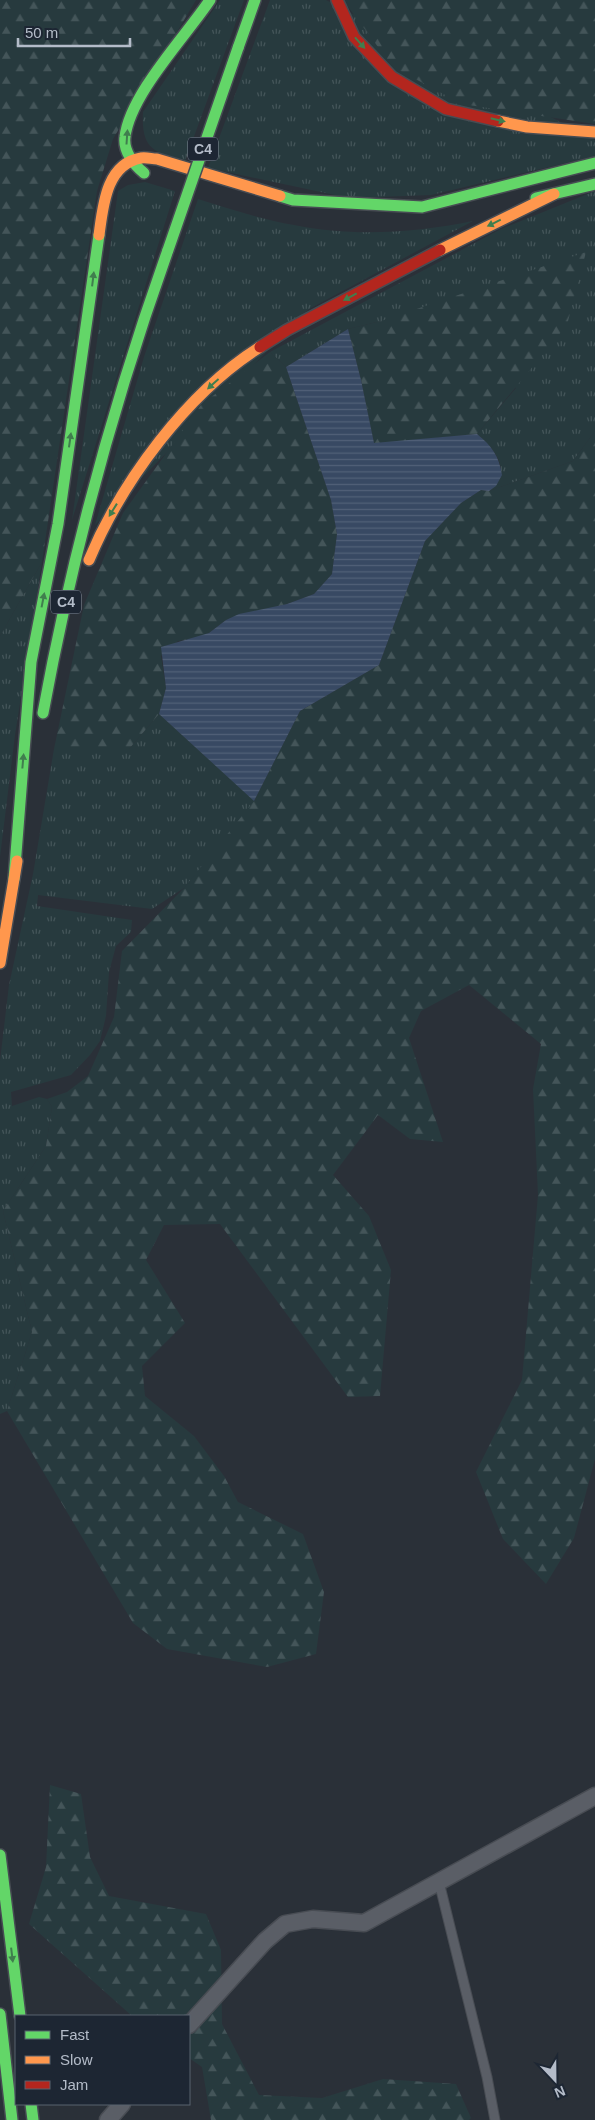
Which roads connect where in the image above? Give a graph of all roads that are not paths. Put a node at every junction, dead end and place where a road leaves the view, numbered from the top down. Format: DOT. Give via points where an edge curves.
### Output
graph roads {
  1 [pos="210,0"];
  2 [pos="255,0"];
  3 [pos="337,0"];
  4 [pos="595,132"];
  5 [pos="134,161"];
  6 [pos="595,163"];
  7 [pos="152,176"];
  8 [pos="595,184"];
  9 [pos="179,185"];
  10 [pos="197,190"];
  11 [pos="554,194"];
  12 [pos="507,204"];
  13 [pos="49,676"];
  14 [pos="40,725"];
  15 [pos="36,754"];
  16 [pos="14,879"];
  17 [pos="0,963"];
  18 [pos="595,1796"];
  19 [pos="0,1855"];
  20 [pos="439,1882"];
  21 [pos="0,2014"];
  22 [pos="20,2015"];
  23 [pos="190,2024"];
  24 [pos="32,2105"];
  25 [pos="121,2105"];
  26 [pos="12,2120"];
  27 [pos="33,2120"];
  28 [pos="108,2120"];
  29 [pos="495,2120"];
  5 -- 1 [label="highway, one-way" via="128,153 125,137 134,107"];
  2 -- 13 [label="highway, C4, bridge" via="145,312 77,550"];
  3 -- 4 [label="highway, one-way" via="354,37 392,77 446,108 527,127"];
  5 -- 6 [label="highway" via="156,159 293,200 422,207"];
  5 -- 7 [label="highway" via="142,172"];
  16 -- 5 [label="highway, one-way" via="31,662 58,524 104,199 118,169"];
  8 -- 11 [label="highway"];
  9 -- 10 [label="highway"];
  11 -- 12 [label="highway"];
  11 -- 13 [label="highway, one-way" via="287,330 239,360 194,401 144,461 103,526 75,592"];
  13 -- 14 [label="highway, C4"];
  15 -- 16 [label="highway"];
  16 -- 17 [label="highway"];
  18 -- 20 [label="street"];
  19 -- 22 [label="highway, one-way"];
  20 -- 23 [label="street" via="364,1923 313,1919 285,1924 246,1961"];
  20 -- 29 [label="lane"];
  21 -- 26 [label="highway"];
  24 -- 27 [label="highway"];
  25 -- 28 [label="street"];
}
